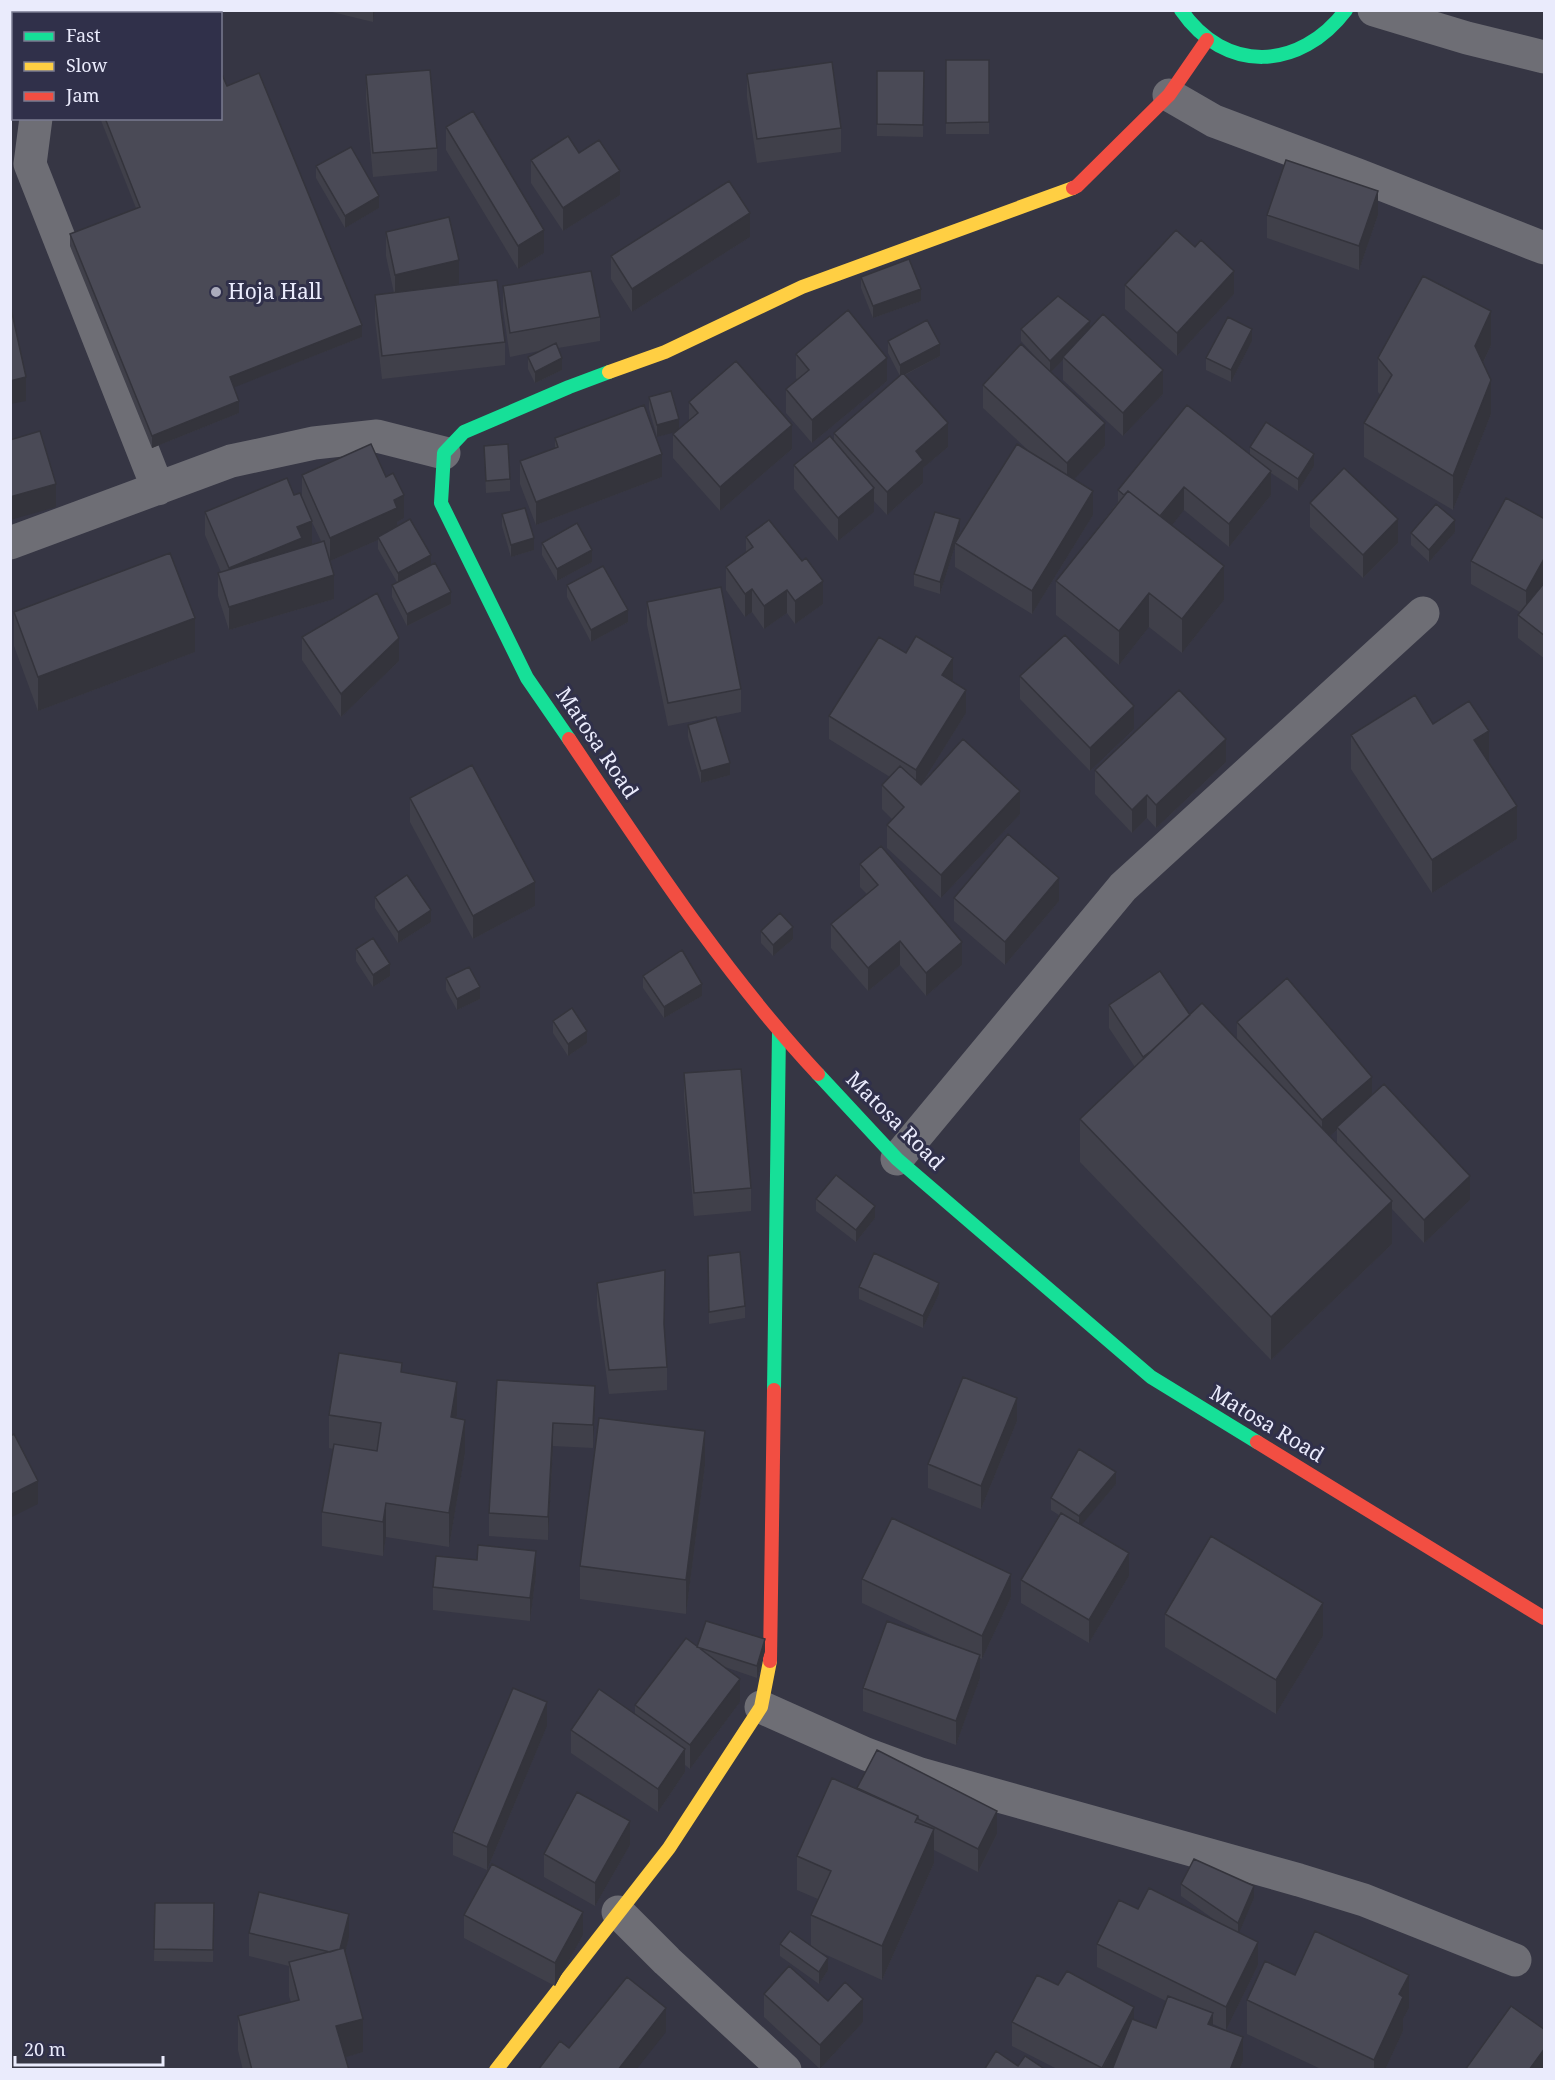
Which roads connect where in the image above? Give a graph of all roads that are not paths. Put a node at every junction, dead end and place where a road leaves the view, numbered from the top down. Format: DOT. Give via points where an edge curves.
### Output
graph roads {
  1 [pos="1180,10"];
  2 [pos="1346,10"];
  3 [pos="1374,10"];
  4 [pos="1207,40"];
  5 [pos="1545,57"];
  6 [pos="1169,95"];
  7 [pos="36,120"];
  8 [pos="1545,248"];
  9 [pos="444,453"];
  10 [pos="158,489"];
  11 [pos="10,543"];
  12 [pos="1423,613"];
  13 [pos="779,1032"];
  14 [pos="897,1159"];
  15 [pos="1545,1618"];
  16 [pos="760,1707"];
  17 [pos="618,1912"];
  18 [pos="1515,1960"];
  19 [pos="496,2070"];
  20 [pos="785,2070"];
  1 -- 4 [label="street"];
  2 -- 4 [label="street" via="1335,26 1313,43 1288,54 1259,57 1232,52"];
  3 -- 5 [label="street"];
  4 -- 6 [label="street"];
  6 -- 8 [label="street" via="1214,121"];
  6 -- 9 [label="street" via="1077,186 802,287 664,352 464,432"];
  7 -- 10 [label="street" via="30,164"];
  9 -- 10 [label="street" via="377,436 314,443 231,461"];
  9 -- 13 [label="street, Matosa Road" via="441,503 527,678 694,923"];
  10 -- 11 [label="street"];
  12 -- 14 [label="street" via="1124,887"];
  13 -- 14 [label="street, Matosa Road"];
  13 -- 16 [label="street" via="770,1666"];
  14 -- 15 [label="street, Matosa Road" via="1151,1377"];
  16 -- 17 [label="street" via="669,1848"];
  16 -- 18 [label="street" via="920,1774 1353,1896"];
  17 -- 19 [label="street"];
  17 -- 20 [label="street"];
}
